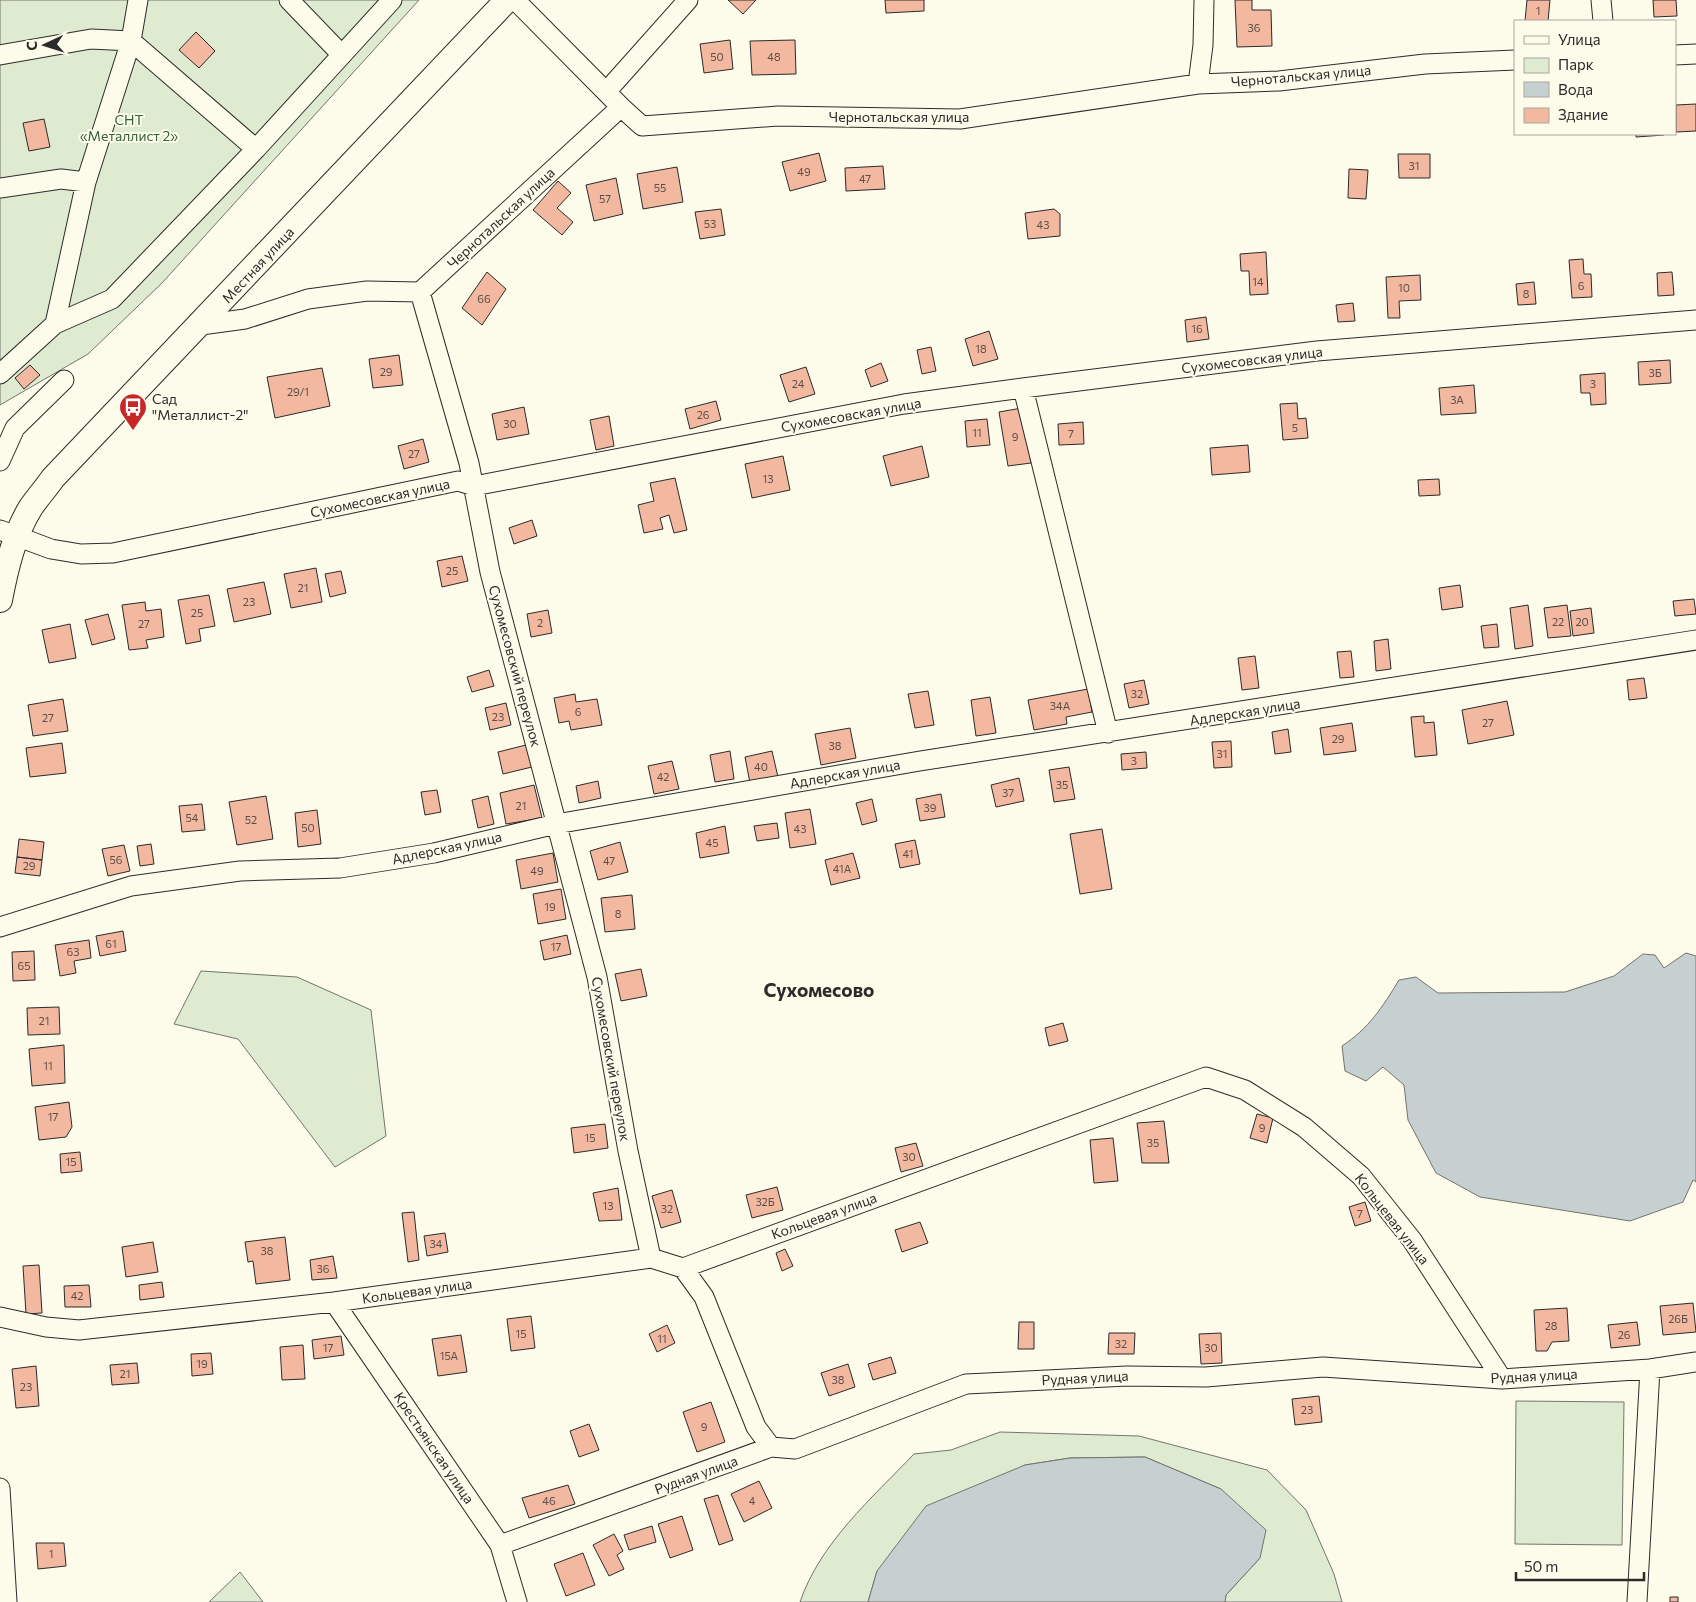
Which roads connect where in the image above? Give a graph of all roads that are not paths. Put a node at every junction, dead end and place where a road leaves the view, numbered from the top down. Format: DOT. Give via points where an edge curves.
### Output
graph roads {
  1 [pos="138,0"];
  2 [pos="289,0"];
  3 [pos="392,0"];
  4 [pos="507,0"];
  5 [pos="515,0"];
  6 [pos="688,0"];
  7 [pos="1204,0"];
  8 [pos="1601,0"];
  9 [pos="1603,20"];
  10 [pos="131,41"];
  11 [pos="342,54"];
  12 [pos="1696,54"];
  13 [pos="0,55"];
  14 [pos="1676,55"];
  15 [pos="1514,60"];
  16 [pos="1198,84"];
  17 [pos="606,92"];
  18 [pos="621,107"];
  19 [pos="256,149"];
  20 [pos="86,182"];
  21 [pos="0,188"];
  22 [pos="420,292"];
  23 [pos="1696,320"];
  24 [pos="56,324"];
  25 [pos="201,324"];
  26 [pos="0,374"];
  27 [pos="64,380"];
  28 [pos="1023,388"];
  29 [pos="0,461"];
  30 [pos="474,486"];
  31 [pos="9,533"];
  32 [pos="0,600"];
  33 [pos="1696,640"];
  34 [pos="1108,733"];
  35 [pos="556,824"];
  36 [pos="0,926"];
  37 [pos="651,1258"];
  38 [pos="683,1268"];
  39 [pos="334,1302"];
  40 [pos="0,1317"];
  41 [pos="1696,1362"];
  42 [pos="1650,1369"];
  43 [pos="1502,1379"];
  44 [pos="771,1448"];
  45 [pos="0,1488"];
  46 [pos="500,1545"];
  47 [pos="7,1602"];
  48 [pos="517,1602"];
  49 [pos="1636,1602"];
  1 -- 10 [label="street"];
  2 -- 11 [label="street"];
  3 -- 11 [label="street"];
  4 -- 25 [label="main road, Местная улица"];
  5 -- 17 [label="street"];
  6 -- 17 [label="street"];
  7 -- 16 [label="street"];
  8 -- 9 [label="street"];
  10 -- 13 [label="street" via="91,39"];
  10 -- 19 [label="street"];
  10 -- 20 [label="street"];
  11 -- 19 [label="street"];
  12 -- 14 [label="street"];
  15 -- 16 [label="street, Чернотальская улица" via="1424,64 1279,81"];
  16 -- 18 [label="street, Чернотальская улица" via="960,119 778,116 642,126"];
  17 -- 18 [label="street"];
  18 -- 22 [label="street, Чернотальская улица"];
  19 -- 24 [label="street" via="112,299"];
  20 -- 21 [label="street" via="61,179"];
  20 -- 24 [label="street"];
  22 -- 25 [label="street" via="367,292 308,299 245,319"];
  22 -- 30 [label="street, Сухомесовский переулок"];
  23 -- 28 [label="street, Сухомесовская улица" via="1317,351"];
  24 -- 26 [label="street"];
  25 -- 31 [label="main road, Местная улица" via="53,478"];
  27 -- 29 [label="street" via="15,428"];
  28 -- 30 [label="street, Сухомесовская улица" via="904,404"];
  28 -- 34 [label="street"];
  30 -- 31 [label="street, Сухомесовская улица" via="458,481 113,553 81,554 51,550"];
  30 -- 35 [label="street, Сухомесовский переулок" via="490,572"];
  31 -- 32 [label="main road, Местная улица"];
  33 -- 34 [label="street, Адлерская улица"];
  34 -- 35 [label="street, Адлерская улица" via="920,761"];
  35 -- 36 [label="street, Адлерская улица" via="434,853 340,868 240,871 130,886"];
  35 -- 37 [label="street, Сухомесовский переулок" via="597,978"];
  37 -- 38 [label="street, Кольцевая улица"];
  37 -- 39 [label="street, Кольцевая улица"];
  38 -- 43 [label="street, Кольцевая улица" via="1206,1077 1245,1090 1304,1127 1362,1176 1412,1240"];
  38 -- 44 [label="street" via="704,1297 756,1426"];
  39 -- 40 [label="street, Кольцевая улица" via="79,1330"];
  39 -- 46 [label="street, Крестьянская улица"];
  41 -- 42 [label="street, Рудная улица"];
  42 -- 43 [label="street, Рудная улица"];
  42 -- 49 [label="street"];
  43 -- 44 [label="street, Рудная улица" via="1324,1367 1206,1377 1127,1376 966,1384 795,1448"];
  44 -- 46 [label="street, Рудная улица"];
  45 -- 47 [label="street"];
  46 -- 48 [label="street, Крестьянская улица"];
}
